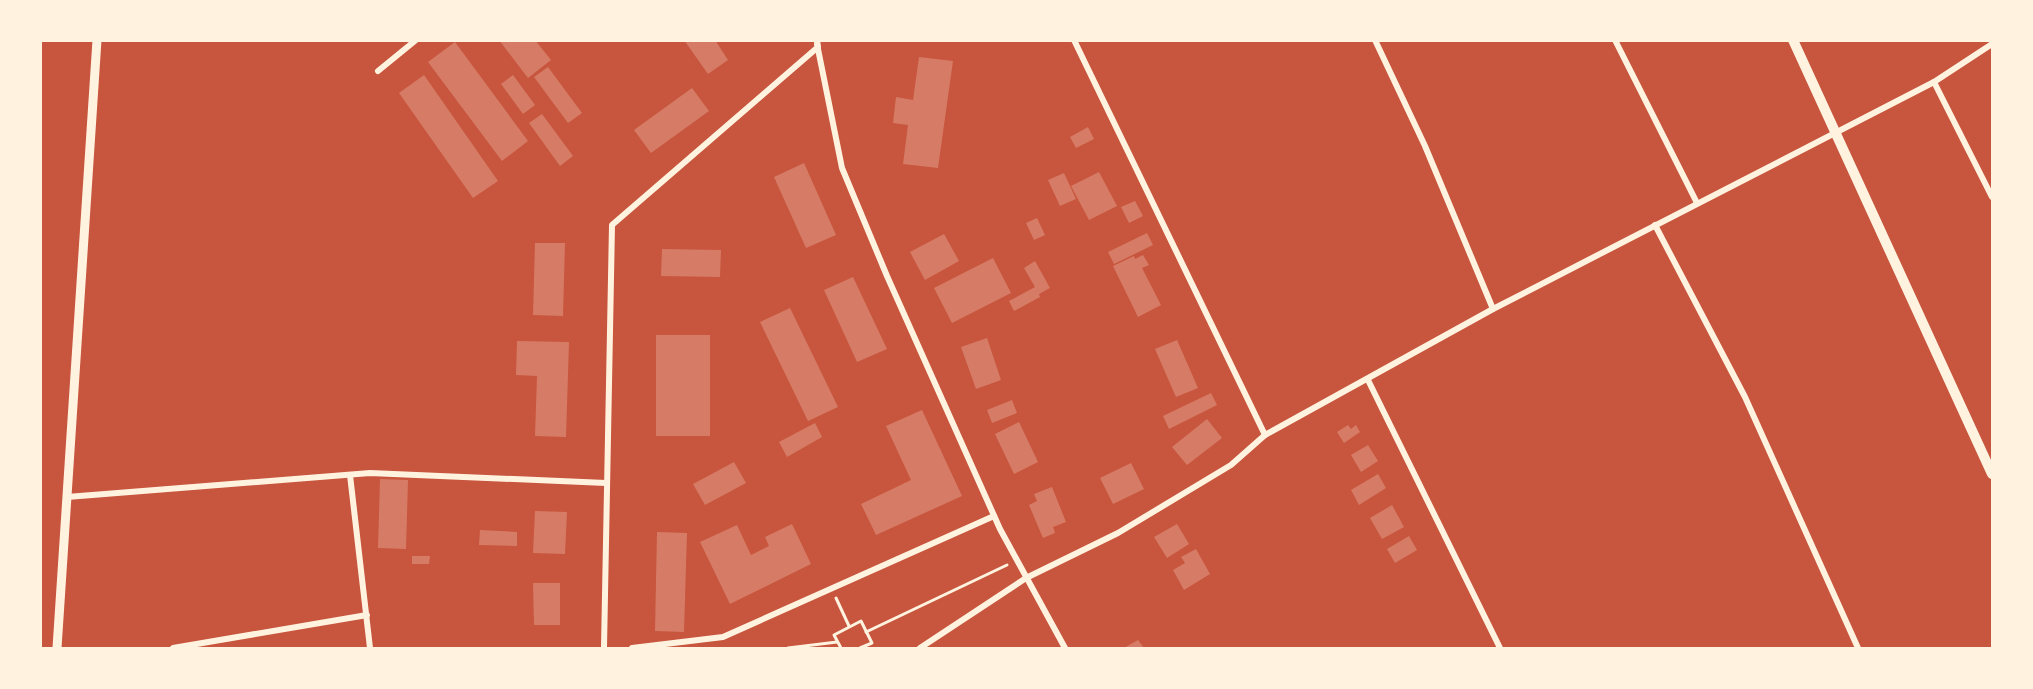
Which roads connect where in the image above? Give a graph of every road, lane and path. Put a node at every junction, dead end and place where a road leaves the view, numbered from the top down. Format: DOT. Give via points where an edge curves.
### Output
graph roads {
  1 [pos="97,40"];
  2 [pos="416,40"];
  3 [pos="1074,40"];
  4 [pos="1375,40"];
  5 [pos="1615,40"];
  6 [pos="1793,40"];
  7 [pos="817,44"];
  8 [pos="1989,44"];
  9 [pos="378,71"];
  10 [pos="1934,82"];
  11 [pos="1835,133"];
  12 [pos="1992,197"];
  13 [pos="1697,203"];
  14 [pos="1655,225"];
  15 [pos="1493,309"];
  16 [pos="1368,380"];
  17 [pos="1265,435"];
  18 [pos="1992,474"];
  19 [pos="350,475"];
  20 [pos="606,483"];
  21 [pos="67,497"];
  22 [pos="994,516"];
  23 [pos="1017,560"];
  24 [pos="1026,578"];
  25 [pos="831,589"];
  26 [pos="367,615"];
  27 [pos="849,626"];
  28 [pos="867,632"];
  29 [pos="837,642"];
  30 [pos="57,648"];
  31 [pos="173,648"];
  32 [pos="370,648"];
  33 [pos="604,648"];
  34 [pos="632,648"];
  35 [pos="788,648"];
  36 [pos="841,648"];
  37 [pos="860,648"];
  38 [pos="920,648"];
  39 [pos="1065,648"];
  40 [pos="1500,648"];
  41 [pos="1858,648"];
  1 -- 21 [label="street"];
  2 -- 9 [label="street"];
  3 -- 17 [label="street"];
  4 -- 15 [label="street" via="1425,146"];
  5 -- 13 [label="street"];
  6 -- 11 [label="main road"];
  7 -- 20 [label="street" via="612,225"];
  7 -- 22 [label="street" via="842,168"];
  8 -- 10 [label="street"];
  10 -- 11 [label="street"];
  10 -- 12 [label="street"];
  11 -- 13 [label="street"];
  11 -- 18 [label="main road"];
  13 -- 14 [label="street"];
  14 -- 15 [label="street"];
  14 -- 41 [label="street" via="1745,398"];
  15 -- 16 [label="street"];
  16 -- 17 [label="street"];
  16 -- 40 [label="street"];
  17 -- 24 [label="street" via="1231,465 1137,521"];
  19 -- 20 [label="street"];
  19 -- 21 [label="street"];
  19 -- 26 [label="street"];
  20 -- 33 [label="street"];
  21 -- 30 [label="street"];
  22 -- 23 [label="street"];
  22 -- 25 [label="street"];
  23 -- 24 [label="street"];
  23 -- 28 [label="path"];
  24 -- 38 [label="street"];
  24 -- 39 [label="street"];
  25 -- 27 [label="path"];
  25 -- 34 [label="street" via="723,637"];
  26 -- 31 [label="street"];
  26 -- 32 [label="street"];
  27 -- 28 [label="path" via="861,621"];
  27 -- 29 [label="path" via="834,635"];
  28 -- 37 [label="path" via="872,643"];
  29 -- 35 [label="path"];
  29 -- 36 [label="path"];
}
